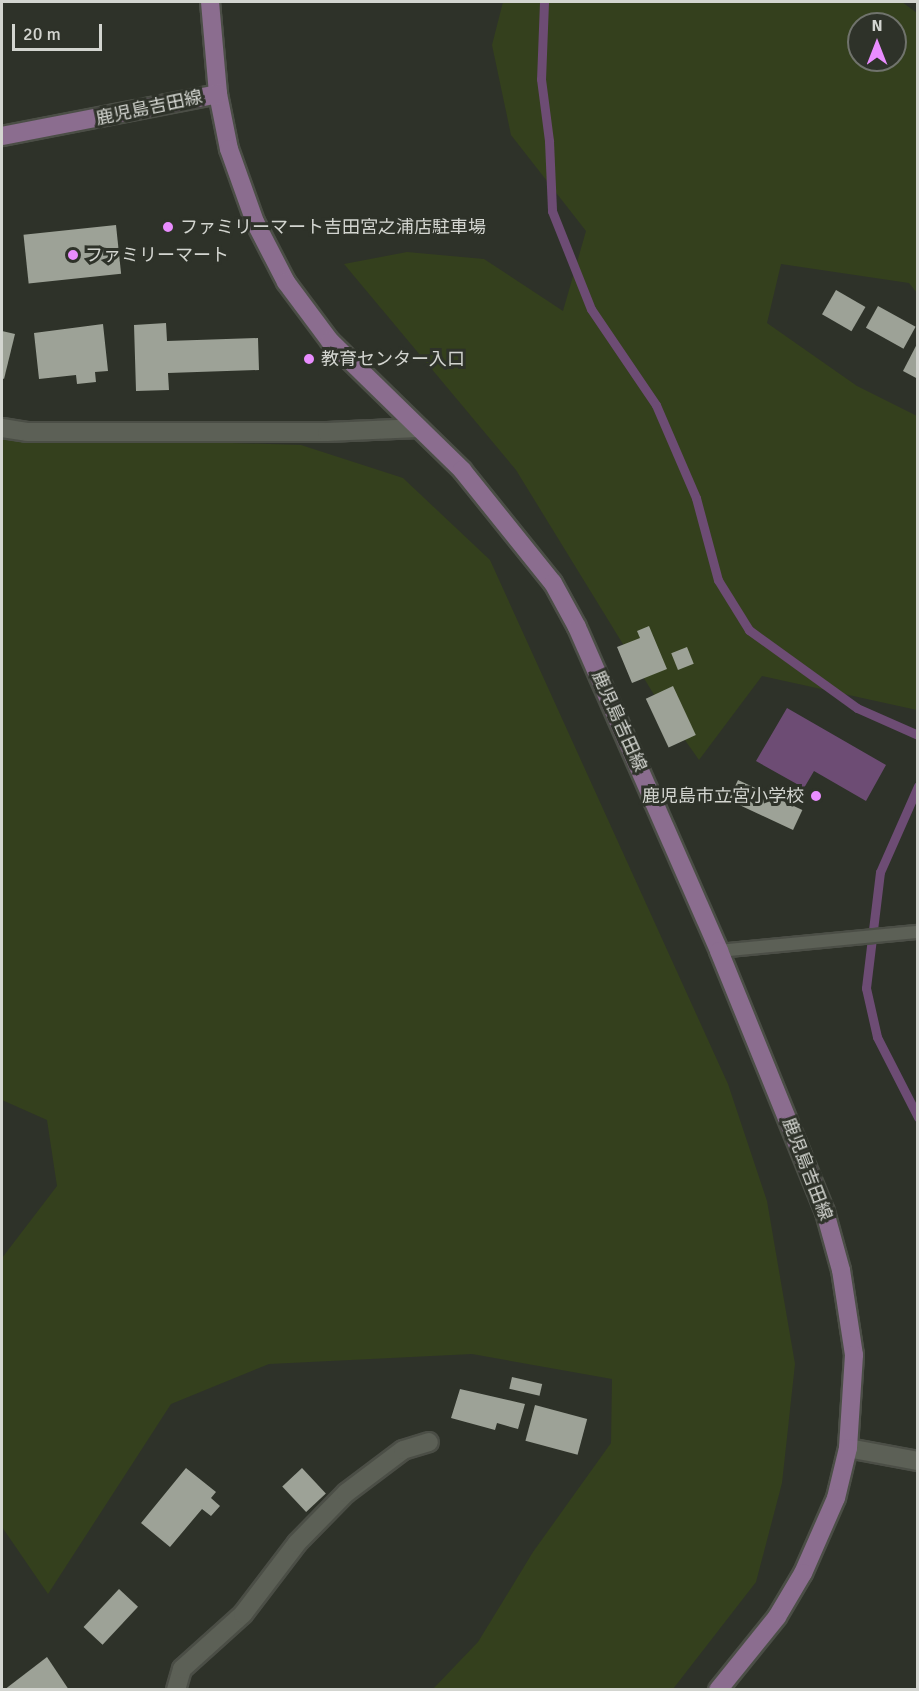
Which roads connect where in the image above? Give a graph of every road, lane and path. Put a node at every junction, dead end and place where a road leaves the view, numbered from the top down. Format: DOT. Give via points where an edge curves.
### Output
graph roads {
  1 [pos="210,2"];
  2 [pos="218,94"];
  3 [pos="2,136"];
  4 [pos="2,428"];
  5 [pos="419,428"];
  6 [pos="918,932"];
  7 [pos="719,951"];
  8 [pos="429,1442"];
  9 [pos="848,1449"];
  10 [pos="918,1461"];
  11 [pos="176,1689"];
  12 [pos="718,1689"];
  1 -- 2 [label="main road"];
  2 -- 3 [label="main road, 鹿児島吉田線"];
  2 -- 5 [label="main road, 鹿児島吉田線" via="229,149 255,222 286,282 330,341"];
  4 -- 5 [label="street" via="27,432"];
  5 -- 7 [label="main road, 鹿児島吉田線" via="462,470 558,592 577,627"];
  6 -- 7 [label="lane"];
  7 -- 9 [label="main road, 鹿児島吉田線" via="825,1212 841,1270 854,1355"];
  8 -- 11 [label="street" via="403,1450 346,1493 297,1543 243,1614 182,1669"];
  9 -- 10 [label="street"];
  9 -- 12 [label="main road, 鹿児島吉田線" via="836,1498 803,1573 777,1617"];
}
